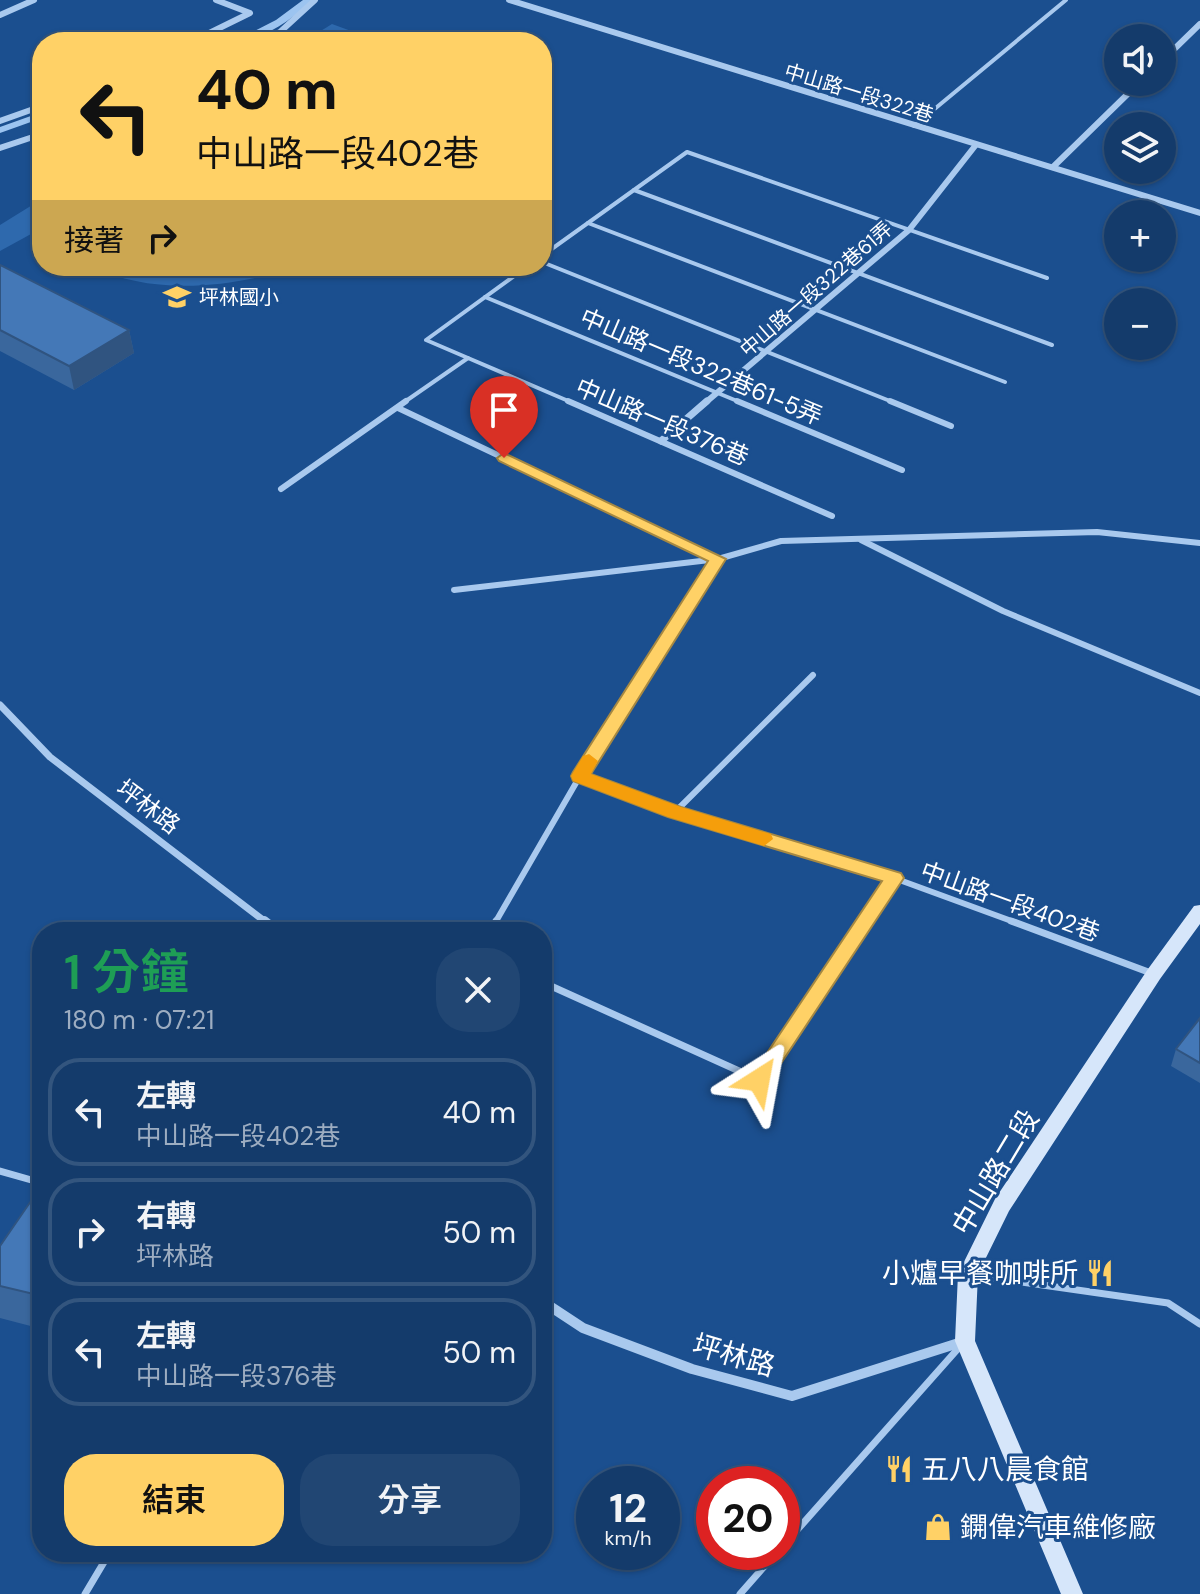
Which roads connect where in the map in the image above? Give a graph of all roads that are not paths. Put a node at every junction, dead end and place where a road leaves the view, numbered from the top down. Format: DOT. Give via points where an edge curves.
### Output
graph roads {
  1 [pos="34,0"];
  2 [pos="216,0"];
  3 [pos="315,0"];
  4 [pos="509,0"];
  5 [pos="1066,0"];
  6 [pos="0,15"];
  7 [pos="1200,24"];
  8 [pos="211,32"];
  9 [pos="280,32"];
  10 [pos="1176,47"];
  11 [pos="1126,96"];
  12 [pos="32,110"];
  13 [pos="0,121"];
  14 [pos="914,126"];
  15 [pos="32,137"];
  16 [pos="975,146"];
  17 [pos="0,148"];
  18 [pos="1053,167"];
  19 [pos="634,190"];
  20 [pos="1200,213"];
  21 [pos="588,223"];
  22 [pos="909,230"];
  23 [pos="552,249"];
  24 [pos="552,266"];
  25 [pos="859,273"];
  26 [pos="514,276"];
  27 [pos="1047,278"];
  28 [pos="485,297"];
  29 [pos="816,310"];
  30 [pos="1052,345"];
  31 [pos="767,352"];
  32 [pos="468,358"];
  33 [pos="1005,382"];
  34 [pos="718,394"];
  35 [pos="398,408"];
  36 [pos="951,426"];
  37 [pos="661,441"];
  38 [pos="902,470"];
  39 [pos="281,489"];
  40 [pos="832,516"];
  41 [pos="858,538"];
  42 [pos="1200,543"];
  43 [pos="718,559"];
  44 [pos="454,590"];
  45 [pos="813,675"];
  46 [pos="1200,693"];
  47 [pos="0,705"];
  48 [pos="580,776"];
  49 [pos="675,812"];
  50 [pos="894,878"];
  51 [pos="1200,911"];
  52 [pos="265,922"];
  53 [pos="496,922"];
  54 [pos="1154,974"];
  55 [pos="552,987"];
  56 [pos="0,1171"];
  57 [pos="32,1180"];
  58 [pos="968,1274"];
  59 [pos="552,1308"];
  60 [pos="1200,1324"];
  61 [pos="965,1341"];
  62 [pos="800,1527"];
  63 [pos="104,1562"];
  64 [pos="761,1570"];
  65 [pos="85,1594"];
  66 [pos="740,1594"];
  67 [pos="1072,1594"];
  1 -- 6 [label="street"];
  2 -- 8 [label="street" via="250,13"];
  3 -- 9 [label="street"];
  4 -- 14 [label="street, 中山路一段322巷"];
  5 -- 14 [label="lane"];
  7 -- 10 [label="street"];
  11 -- 18 [label="street"];
  12 -- 13 [label="street"];
  14 -- 16 [label="street, 中山路一段322巷"];
  15 -- 17 [label="street"];
  16 -- 18 [label="street, 中山路一段322巷"];
  16 -- 22 [label="street, 中山路一段322巷61弄"];
  18 -- 20 [label="street, 中山路一段322巷"];
  19 -- 21 [label="lane"];
  19 -- 22 [label="lane" via="687,152"];
  19 -- 25 [label="lane"];
  21 -- 23 [label="lane"];
  21 -- 29 [label="lane"];
  22 -- 25 [label="street, 中山路一段322巷61弄"];
  22 -- 27 [label="lane"];
  24 -- 31 [label="lane"];
  25 -- 29 [label="street, 中山路一段322巷61弄"];
  25 -- 30 [label="lane"];
  26 -- 28 [label="lane"];
  28 -- 32 [label="lane" via="426,340"];
  28 -- 34 [label="lane, 中山路一段322巷61-5弄"];
  29 -- 31 [label="street, 中山路一段322巷61弄"];
  29 -- 33 [label="lane"];
  31 -- 34 [label="street, 中山路一段322巷61弄"];
  31 -- 36 [label="lane"];
  32 -- 35 [label="lane"];
  32 -- 37 [label="lane, 中山路一段376巷"];
  34 -- 37 [label="street, 中山路一段322巷61弄"];
  34 -- 38 [label="lane, 中山路一段322巷61-5弄"];
  35 -- 39 [label="lane"];
  35 -- 43 [label="lane"];
  37 -- 40 [label="lane, 中山路一段376巷"];
  41 -- 42 [label="lane" via="1097,532"];
  41 -- 43 [label="lane" via="781,541"];
  41 -- 46 [label="lane" via="1003,611"];
  43 -- 44 [label="lane"];
  43 -- 48 [label="lane"];
  45 -- 49 [label="lane"];
  47 -- 52 [label="street, 坪林路" via="50,757"];
  48 -- 49 [label="lane, 中山路一段402巷"];
  48 -- 53 [label="lane"];
  49 -- 50 [label="lane, 中山路一段402巷"];
  50 -- 54 [label="lane, 中山路一段402巷"];
  50 -- 55 [label="lane" via="759,1080"];
  51 -- 54 [label="main road, 中山路二段"];
  54 -- 58 [label="main road, 中山路二段" via="1002,1205"];
  56 -- 57 [label="lane"];
  58 -- 60 [label="lane" via="1168,1303"];
  58 -- 61 [label="main road, 中山路二段"];
  59 -- 61 [label="street, 坪林路" via="583,1328 665,1359 792,1396"];
  61 -- 62 [label="lane"];
  61 -- 67 [label="main road, 中山路二段"];
  63 -- 65 [label="lane"];
  64 -- 66 [label="lane"];
}
